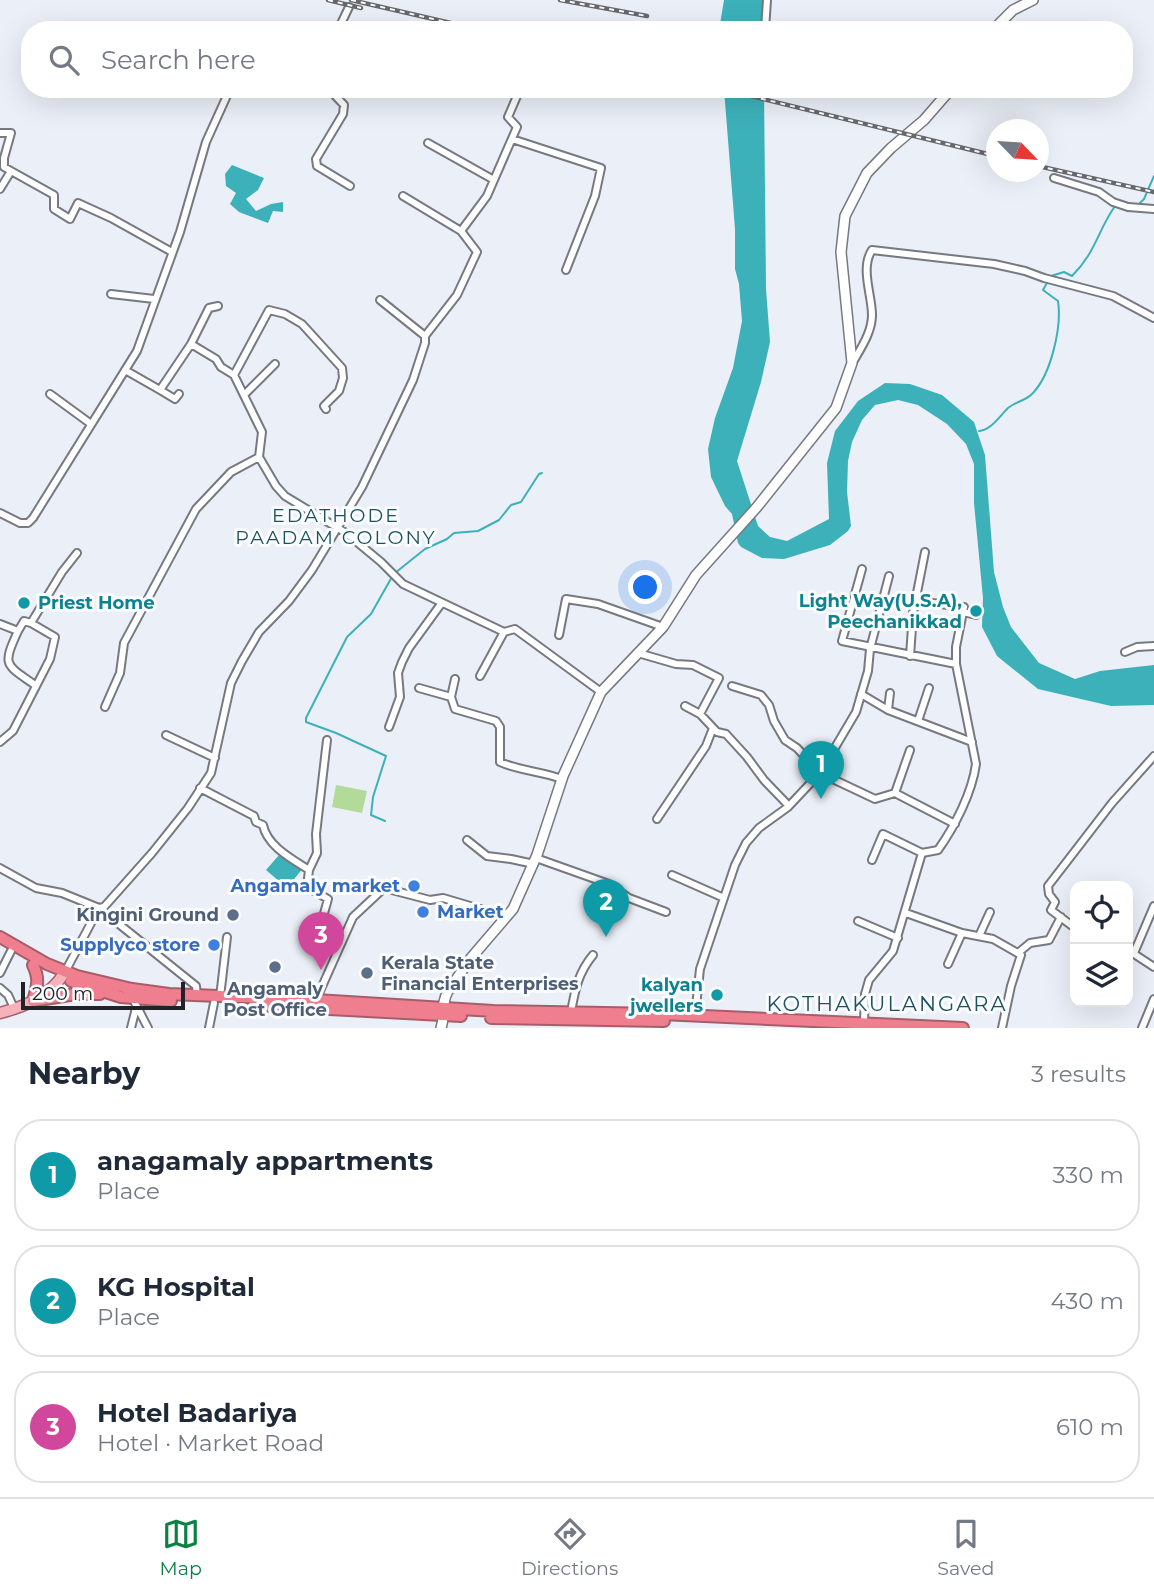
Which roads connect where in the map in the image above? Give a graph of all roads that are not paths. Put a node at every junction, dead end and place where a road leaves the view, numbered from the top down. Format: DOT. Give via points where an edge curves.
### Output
graph roads {
  1 [pos="767,0"];
  2 [pos="1033,0"];
  3 [pos="349,7"];
  4 [pos="342,21"];
  5 [pos="766,21"];
  6 [pos="1002,21"];
  7 [pos="226,98"];
  8 [pos="337,98"];
  9 [pos="516,98"];
  10 [pos="944,98"];
  11 [pos="0,134"];
  12 [pos="512,139"];
  13 [pos="428,143"];
  14 [pos="11,171"];
  15 [pos="1054,178"];
  16 [pos="494,180"];
  17 [pos="350,186"];
  18 [pos="0,189"];
  19 [pos="403,196"];
  20 [pos="1154,209"];
  21 [pos="461,231"];
  22 [pos="173,252"];
  23 [pos="566,270"];
  24 [pos="111,294"];
  25 [pos="154,299"];
  26 [pos="380,300"];
  27 [pos="218,306"];
  28 [pos="1154,318"];
  29 [pos="425,335"];
  30 [pos="191,344"];
  31 [pos="852,363"];
  32 [pos="275,364"];
  33 [pos="125,370"];
  34 [pos="234,375"];
  35 [pos="160,390"];
  36 [pos="50,394"];
  37 [pos="179,394"];
  38 [pos="245,394"];
  39 [pos="327,409"];
  40 [pos="91,424"];
  41 [pos="259,457"];
  42 [pos="0,513"];
  43 [pos="336,528"];
  44 [pos="925,552"];
  45 [pos="77,553"];
  46 [pos="862,569"];
  47 [pos="889,576"];
  48 [pos="916,597"];
  49 [pos="441,604"];
  50 [pos="962,612"];
  51 [pos="976,615"];
  52 [pos="31,623"];
  53 [pos="0,624"];
  54 [pos="663,627"];
  55 [pos="18,631"];
  56 [pos="504,632"];
  57 [pos="559,635"];
  58 [pos="1154,646"];
  59 [pos="870,649"];
  60 [pos="1125,652"];
  61 [pos="638,653"];
  62 [pos="910,656"];
  63 [pos="956,664"];
  64 [pos="480,676"];
  65 [pos="455,679"];
  66 [pos="36,685"];
  67 [pos="732,686"];
  68 [pos="419,688"];
  69 [pos="929,688"];
  70 [pos="601,692"];
  71 [pos="890,692"];
  72 [pos="861,694"];
  73 [pos="451,697"];
  74 [pos="685,706"];
  75 [pos="104,707"];
  76 [pos="888,710"];
  77 [pos="700,714"];
  78 [pos="918,721"];
  79 [pos="389,727"];
  80 [pos="713,728"];
  81 [pos="166,735"];
  82 [pos="327,740"];
  83 [pos="0,742"];
  84 [pos="972,742"];
  85 [pos="910,750"];
  86 [pos="1154,756"];
  87 [pos="215,758"];
  88 [pos="820,773"];
  89 [pos="562,779"];
  90 [pos="200,788"];
  91 [pos="895,793"];
  92 [pos="789,806"];
  93 [pos="657,819"];
  94 [pos="955,824"];
  95 [pos="467,840"];
  96 [pos="922,853"];
  97 [pos="872,860"];
  98 [pos="535,861"];
  99 [pos="0,868"];
  100 [pos="309,870"];
  101 [pos="672,874"];
  102 [pos="724,898"];
  103 [pos="1154,906"];
  104 [pos="99,908"];
  105 [pos="666,912"];
  106 [pos="906,912"];
  107 [pos="990,912"];
  108 [pos="1061,917"];
  109 [pos="507,918"];
  110 [pos="858,921"];
  111 [pos="1070,924"];
  112 [pos="962,933"];
  113 [pos="979,936"];
  114 [pos="0,937"];
  115 [pos="226,937"];
  116 [pos="898,938"];
  117 [pos="341,942"];
  118 [pos="0,944"];
  119 [pos="1133,948"];
  120 [pos="11,951"];
  121 [pos="1018,953"];
  122 [pos="1133,953"];
  123 [pos="593,955"];
  124 [pos="948,964"];
  125 [pos="33,965"];
  126 [pos="1154,967"];
  127 [pos="0,973"];
  128 [pos="61,974"];
  129 [pos="0,988"];
  130 [pos="106,993"];
  131 [pos="197,996"];
  132 [pos="1154,999"];
  133 [pos="217,1000"];
  134 [pos="316,1000"];
  135 [pos="33,1001"];
  136 [pos="135,1004"];
  137 [pos="14,1008"];
  138 [pos="443,1011"];
  139 [pos="571,1012"];
  140 [pos="0,1013"];
  141 [pos="695,1016"];
  142 [pos="864,1022"];
  143 [pos="131,1028"];
  144 [pos="148,1028"];
  145 [pos="209,1028"];
  146 [pos="441,1028"];
  147 [pos="810,1028"];
  148 [pos="963,1028"];
  149 [pos="1002,1028"];
  150 [pos="1142,1028"];
  1 -- 5 [label="street"];
  2 -- 6 [label="main road"];
  3 -- 4 [label="street"];
  7 -- 22 [label="street" via="206,142"];
  8 -- 17 [label="street" via="344,105 343,114 316,159 317,166"];
  9 -- 12 [label="street" via="508,117 517,127"];
  10 -- 31 [label="main road" via="867,173 845,216 841,252"];
  11 -- 14 [label="street" via="12,134 4,158 4,167"];
  12 -- 16 [label="street"];
  12 -- 23 [label="street" via="601,168"];
  13 -- 16 [label="street"];
  14 -- 18 [label="street"];
  14 -- 22 [label="street" via="54,195 54,209 70,219 78,203"];
  15 -- 20 [label="street" via="1128,207"];
  16 -- 21 [label="street"];
  19 -- 21 [label="street"];
  21 -- 29 [label="street" via="477,252 457,295"];
  22 -- 25 [label="street"];
  24 -- 25 [label="street"];
  25 -- 33 [label="street" via="137,351"];
  26 -- 29 [label="street"];
  27 -- 30 [label="street" via="209,309"];
  28 -- 31 [label="street" via="1113,296 1025,271 872,250 868,256 872,318"];
  29 -- 43 [label="street" via="406,395 362,487"];
  30 -- 34 [label="street"];
  30 -- 35 [label="street"];
  31 -- 54 [label="main road" via="830,419 687,586"];
  32 -- 38 [label="street"];
  33 -- 35 [label="street"];
  33 -- 40 [label="street"];
  34 -- 38 [label="street"];
  34 -- 39 [label="street" via="269,310 285,314 302,324 342,368 339,391 324,406"];
  35 -- 37 [label="street" via="175,399"];
  36 -- 40 [label="street"];
  38 -- 41 [label="street" via="262,432"];
  40 -- 42 [label="street" via="28,523"];
  41 -- 43 [label="street" via="285,496"];
  41 -- 75 [label="street" via="231,472 196,509 124,643 116,684"];
  43 -- 49 [label="street" via="402,584"];
  43 -- 87 [label="street" via="312,570 259,632 242,661 231,683"];
  44 -- 48 [label="street"];
  45 -- 52 [label="street"];
  46 -- 59 [label="street" via="842,640"];
  47 -- 59 [label="street"];
  48 -- 50 [label="street" via="964,607"];
  48 -- 62 [label="street"];
  49 -- 56 [label="street"];
  49 -- 79 [label="street" via="402,662 400,697"];
  50 -- 51 [label="street"];
  50 -- 63 [label="street"];
  52 -- 55 [label="street" via="24,621"];
  52 -- 66 [label="street" via="55,638"];
  53 -- 55 [label="street"];
  54 -- 57 [label="street" via="598,604 566,599"];
  54 -- 61 [label="main road"];
  55 -- 66 [label="street" via="8,662"];
  56 -- 64 [label="street"];
  56 -- 70 [label="street" via="516,629"];
  58 -- 60 [label="street"];
  59 -- 62 [label="street"];
  59 -- 72 [label="street"];
  61 -- 70 [label="main road"];
  61 -- 77 [label="street" via="693,665 719,678"];
  62 -- 63 [label="street"];
  63 -- 84 [label="street"];
  65 -- 73 [label="street"];
  66 -- 83 [label="street" via="13,731"];
  67 -- 88 [label="street" via="761,695 785,740"];
  68 -- 73 [label="street"];
  69 -- 78 [label="street"];
  70 -- 89 [label="main road"];
  71 -- 76 [label="street"];
  72 -- 76 [label="street"];
  72 -- 88 [label="street" via="841,742"];
  73 -- 89 [label="street" via="455,709 496,721 500,762"];
  74 -- 77 [label="street"];
  76 -- 78 [label="street"];
  77 -- 80 [label="street"];
  78 -- 84 [label="street"];
  80 -- 92 [label="street" via="726,734"];
  80 -- 93 [label="street"];
  81 -- 87 [label="street"];
  82 -- 100 [label="street" via="317,853"];
  84 -- 94 [label="street" via="974,780"];
  85 -- 91 [label="street"];
  86 -- 108 [label="street" via="1051,880 1049,894 1055,902 1051,909"];
  87 -- 90 [label="street"];
  88 -- 91 [label="street" via="875,799"];
  88 -- 92 [label="street"];
  89 -- 98 [label="main road"];
  90 -- 100 [label="street" via="254,816 280,852"];
  90 -- 104 [label="street" via="152,853"];
  91 -- 94 [label="street"];
  92 -- 102 [label="street" via="746,843"];
  94 -- 96 [label="street" via="939,850"];
  95 -- 98 [label="street" via="487,856"];
  96 -- 97 [label="street" via="883,834"];
  96 -- 106 [label="street"];
  98 -- 105 [label="street" via="609,884 629,898"];
  98 -- 109 [label="main road"];
  99 -- 104 [label="street" via="36,888"];
  100 -- 117 [label="street" via="307,887 328,899 321,924"];
  101 -- 102 [label="street"];
  102 -- 141 [label="street" via="699,974"];
  103 -- 119 [label="street"];
  104 -- 128 [label="street"];
  104 -- 131 [label="street" via="196,986"];
  106 -- 112 [label="street"];
  106 -- 116 [label="street"];
  107 -- 113 [label="street"];
  108 -- 111 [label="street"];
  108 -- 121 [label="street" via="1049,940 1030,943"];
  109 -- 117 [label="street" via="443,898 430,900 383,888 353,917"];
  109 -- 138 [label="main road" via="455,979 442,1001"];
  110 -- 116 [label="street"];
  112 -- 113 [label="street"];
  112 -- 124 [label="street"];
  113 -- 121 [label="street"];
  114 -- 128 [label="highway"];
  115 -- 133 [label="street"];
  116 -- 142 [label="street" via="869,980"];
  117 -- 134 [label="street"];
  118 -- 120 [label="highway"];
  120 -- 125 [label="highway"];
  120 -- 127 [label="street"];
  121 -- 149 [label="street"];
  122 -- 126 [label="street"];
  123 -- 139 [label="street" via="582,968"];
  125 -- 128 [label="highway"];
  125 -- 135 [label="highway" via="38,986"];
  128 -- 130 [label="highway"];
  128 -- 131 [label="highway"];
  128 -- 135 [label="main road"];
  129 -- 137 [label="street"];
  130 -- 135 [label="highway"];
  130 -- 136 [label="highway"];
  131 -- 133 [label="highway"];
  132 -- 150 [label="street"];
  133 -- 134 [label="highway"];
  133 -- 136 [label="highway"];
  133 -- 138 [label="highway"];
  133 -- 145 [label="street"];
  134 -- 138 [label="highway"];
  135 -- 137 [label="main road"];
  136 -- 143 [label="street"];
  136 -- 144 [label="street"];
  137 -- 140 [label="main road"];
  138 -- 139 [label="highway"];
  138 -- 146 [label="main road"];
  138 -- 147 [label="highway" via="515,1019"];
  139 -- 141 [label="highway"];
  141 -- 142 [label="highway"];
  142 -- 148 [label="highway"];
}
